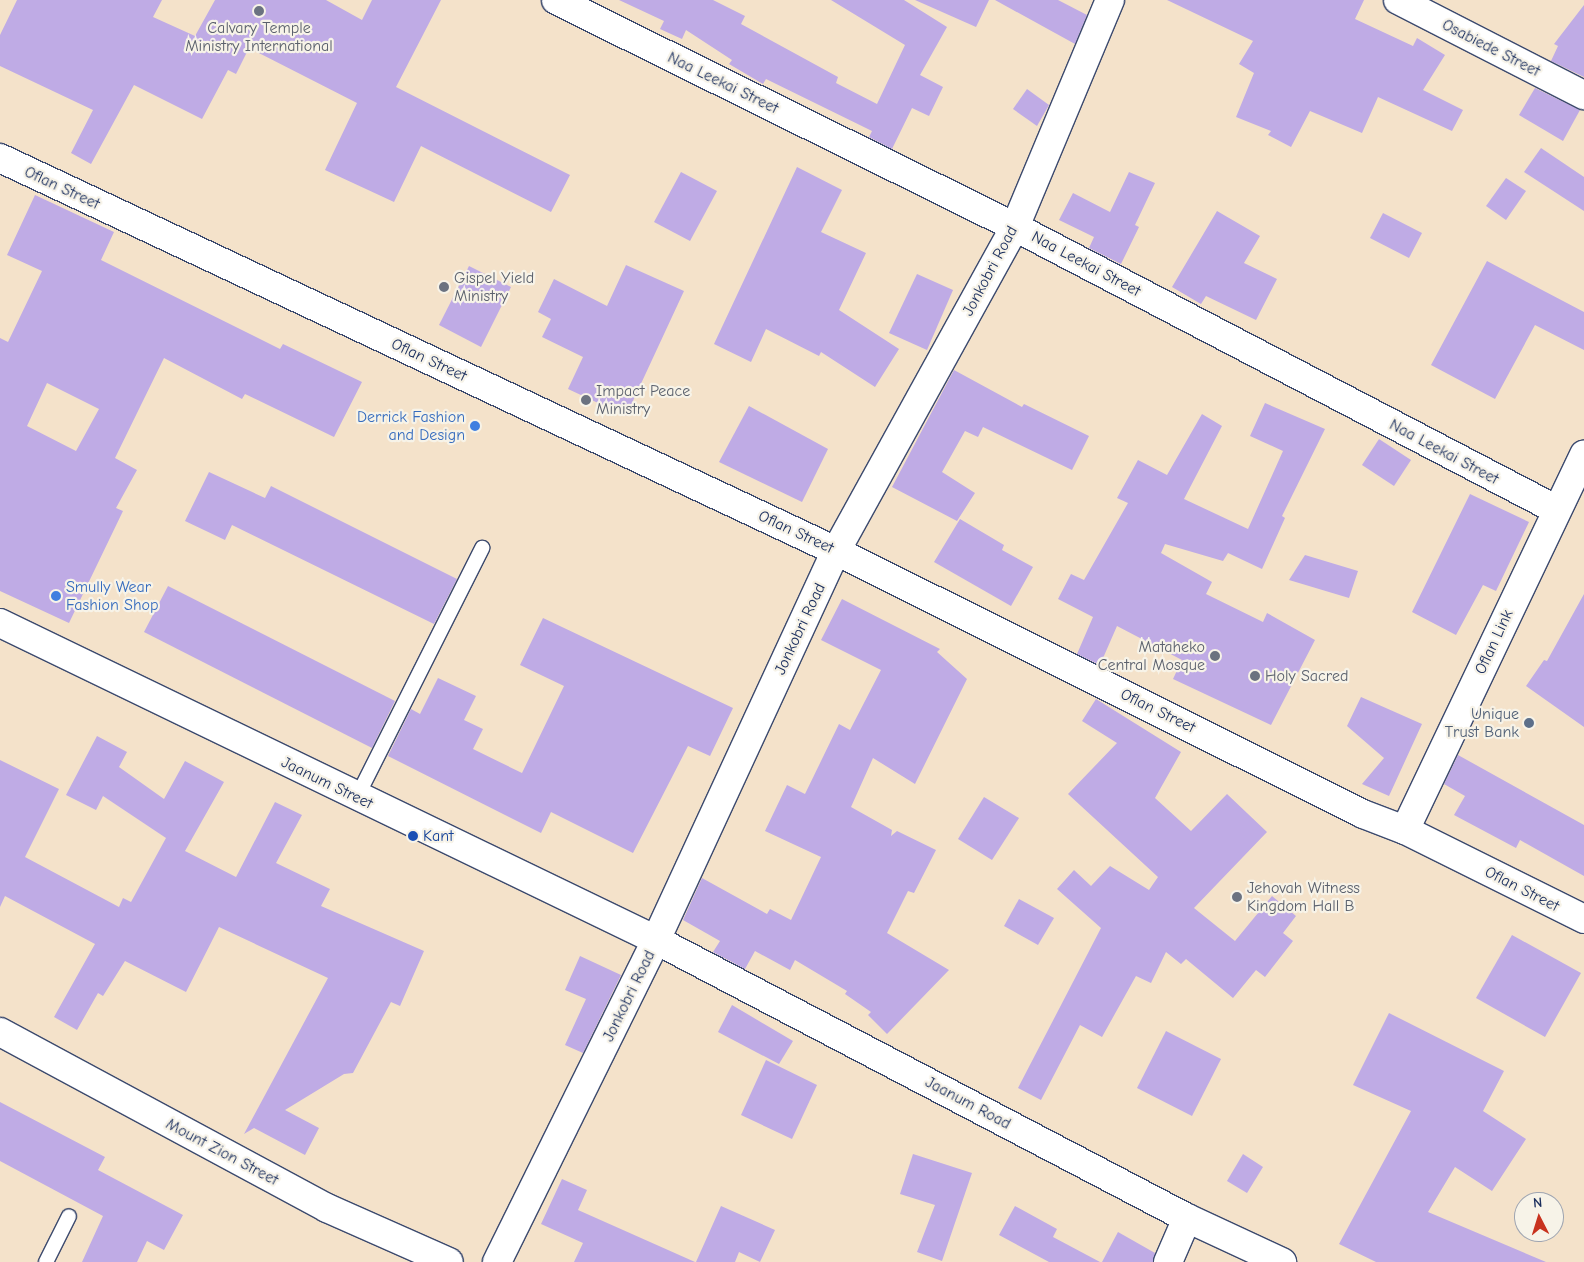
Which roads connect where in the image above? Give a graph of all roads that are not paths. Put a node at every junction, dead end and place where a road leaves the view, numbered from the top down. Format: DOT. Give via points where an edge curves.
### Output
graph roads {
  1 [pos="556,0"];
  2 [pos="1110,0"];
  3 [pos="1398,0"];
  4 [pos="1584,95"];
  5 [pos="0,158"];
  6 [pos="1015,227"];
  7 [pos="1584,454"];
  8 [pos="1557,510"];
  9 [pos="482,548"];
  10 [pos="836,551"];
  11 [pos="0,623"];
  12 [pos="357,797"];
  13 [pos="1405,830"];
  14 [pos="1584,919"];
  15 [pos="656,940"];
  16 [pos="0,1032"];
  17 [pos="69,1216"];
  18 [pos="1187,1218"];
  19 [pos="46,1262"];
  20 [pos="448,1262"];
  21 [pos="498,1262"];
  22 [pos="1168,1262"];
  23 [pos="1282,1262"];
  1 -- 6 [label="street, Naa Leekai Street"];
  2 -- 6 [label="street, Jonkobri Road"];
  3 -- 4 [label="street, Osabiede Street"];
  5 -- 10 [label="street, Oflan Street"];
  6 -- 8 [label="street, Naa Leekai Street"];
  6 -- 10 [label="street, Jonkobri Road"];
  7 -- 8 [label="street, Oflan Link"];
  8 -- 13 [label="street, Oflan Link"];
  9 -- 12 [label="lane"];
  10 -- 13 [label="street, Oflan Street" via="1354,809"];
  10 -- 15 [label="street, Jonkobri Road"];
  11 -- 12 [label="street, Jaanum Street"];
  12 -- 15 [label="street, Jaanum Street"];
  13 -- 14 [label="street, Oflan Street"];
  15 -- 18 [label="street, Jaanum Road"];
  15 -- 21 [label="street, Jonkobri Road"];
  16 -- 20 [label="street, Mount Zion Street" via="327,1208"];
  17 -- 19 [label="lane"];
  18 -- 22 [label="street"];
  18 -- 23 [label="street, Jaanum Road"];
}
